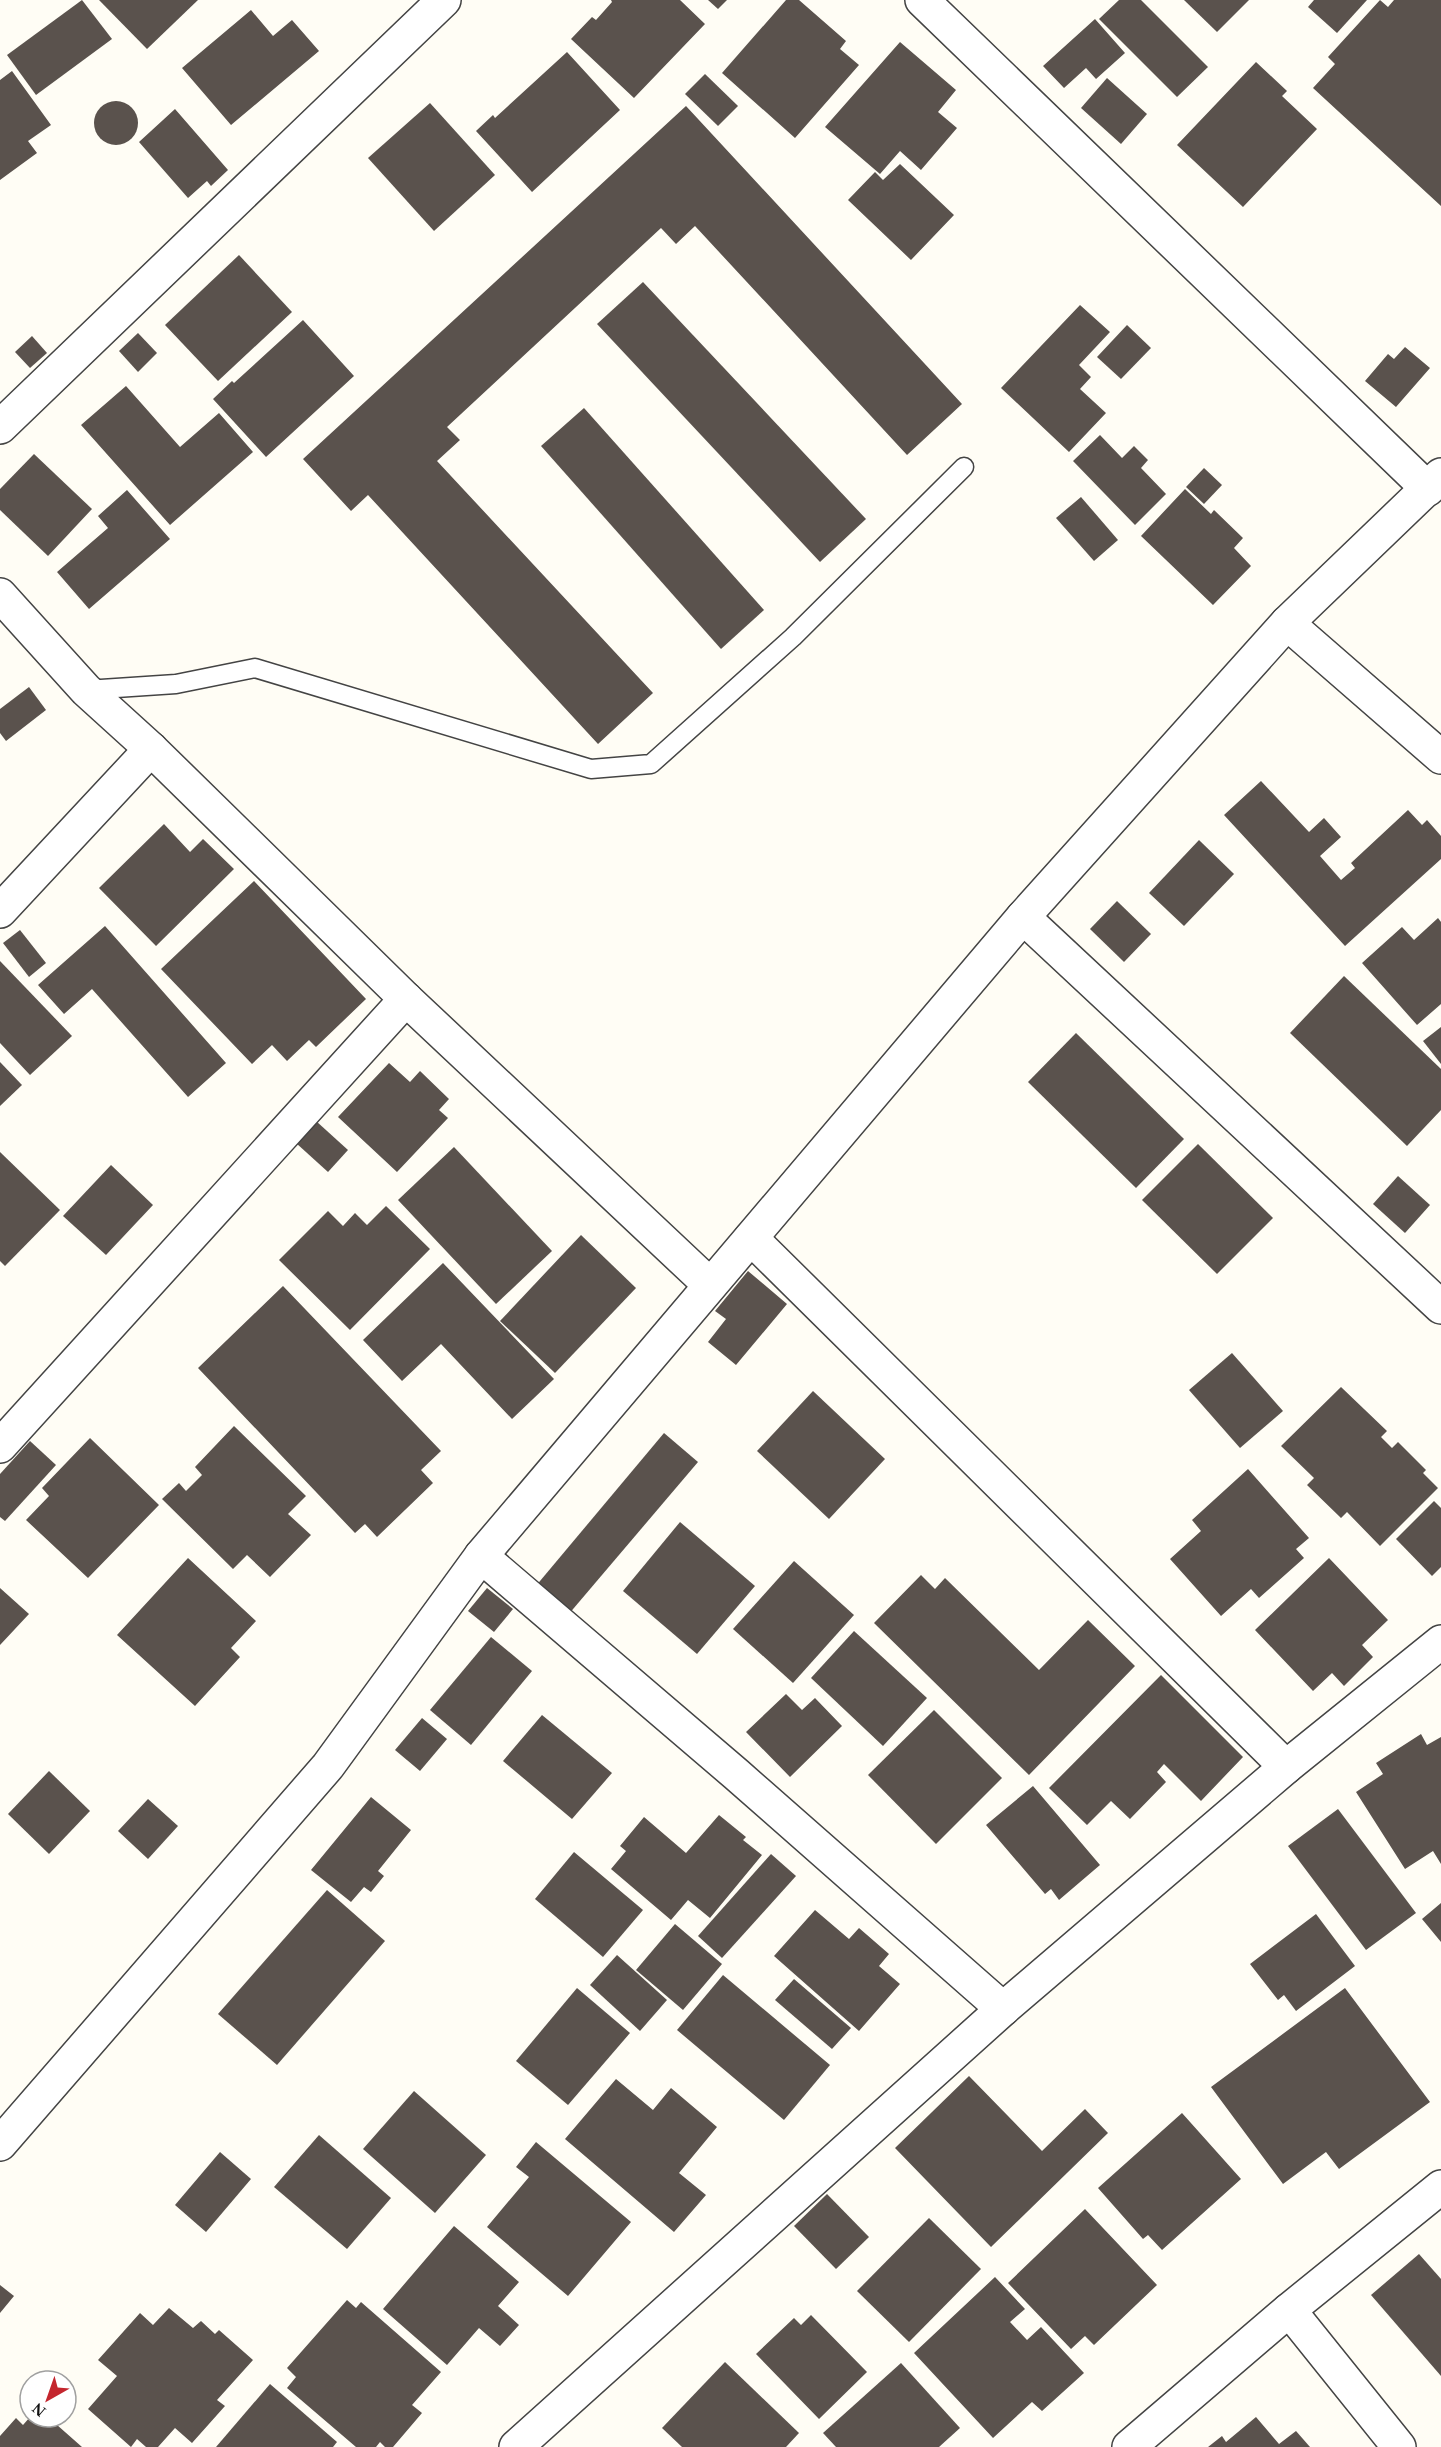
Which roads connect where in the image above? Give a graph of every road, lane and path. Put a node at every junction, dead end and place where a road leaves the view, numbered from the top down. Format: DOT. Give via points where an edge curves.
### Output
graph roads {
  1 [pos="444,0"];
  2 [pos="922,0"];
  3 [pos="0,427"];
  4 [pos="964,467"];
  5 [pos="1435,482"];
  6 [pos="0,595"];
  7 [pos="1287,623"];
  8 [pos="86,690"];
  9 [pos="151,749"];
  10 [pos="1441,757"];
  11 [pos="0,911"];
  12 [pos="1023,917"];
  13 [pos="406,999"];
  14 [pos="750,1238"];
  15 [pos="710,1286"];
  16 [pos="1441,1307"];
  17 [pos="0,1446"];
  18 [pos="481,1556"];
  19 [pos="1441,1642"];
  20 [pos="1286,1767"];
  21 [pos="1003,2009"];
  22 [pos="0,2144"];
  23 [pos="1441,2187"];
  24 [pos="1289,2310"];
  25 [pos="516,2447"];
  26 [pos="1129,2447"];
  27 [pos="1399,2447"];
  1 -- 3 [label="street"];
  2 -- 5 [label="street"];
  4 -- 8 [label="lane" via="793,637 651,764 591,770 255,668 176,684"];
  5 -- 7 [label="street"];
  6 -- 8 [label="street"];
  7 -- 10 [label="street"];
  7 -- 12 [label="street"];
  8 -- 9 [label="street"];
  9 -- 11 [label="street"];
  9 -- 13 [label="street"];
  12 -- 14 [label="street"];
  12 -- 16 [label="street"];
  13 -- 15 [label="street"];
  13 -- 17 [label="street"];
  14 -- 15 [label="street"];
  14 -- 20 [label="street"];
  15 -- 18 [label="street"];
  18 -- 21 [label="street"];
  18 -- 22 [label="street" via="328,1766"];
  19 -- 20 [label="street"];
  20 -- 21 [label="street"];
  21 -- 25 [label="street"];
  23 -- 24 [label="street"];
  24 -- 26 [label="street"];
  24 -- 27 [label="street"];
}
